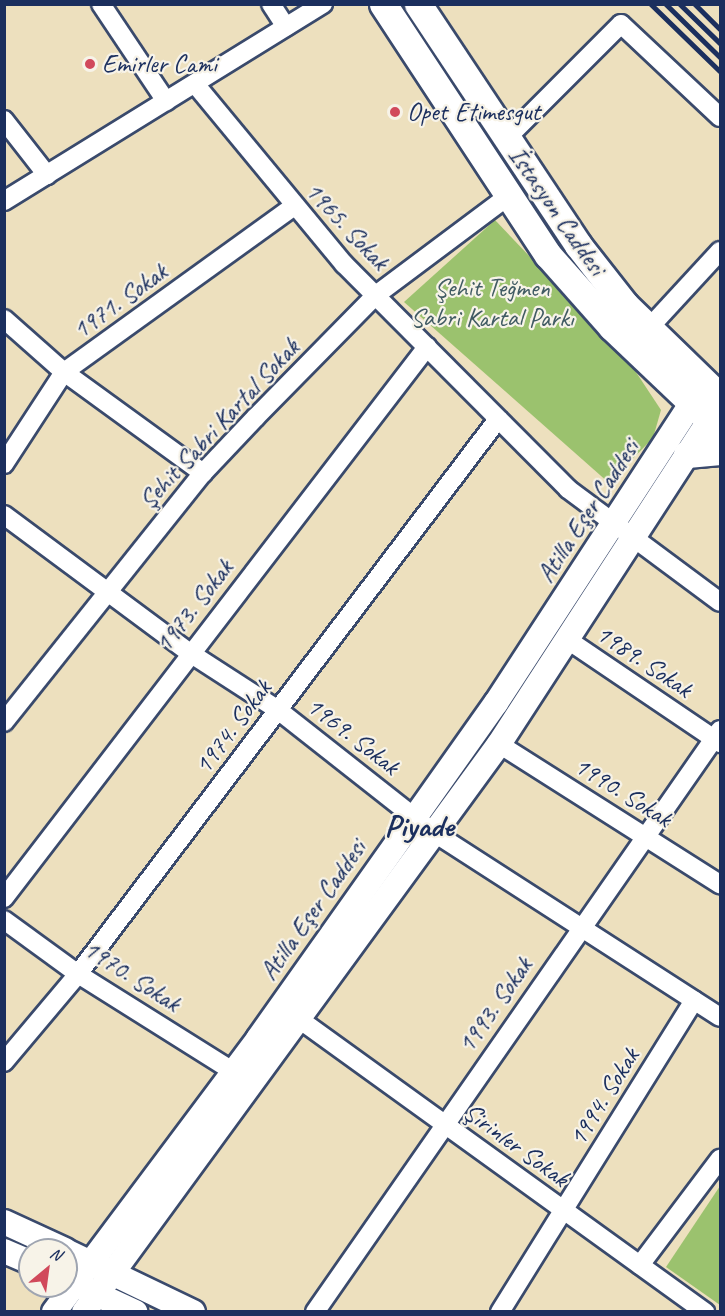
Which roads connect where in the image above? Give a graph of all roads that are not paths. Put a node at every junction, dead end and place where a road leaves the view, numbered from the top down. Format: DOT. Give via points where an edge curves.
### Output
graph roads {
  1 [pos="101,4"];
  2 [pos="271,4"];
  3 [pos="323,4"];
  4 [pos="383,4"];
  5 [pos="418,4"];
  6 [pos="286,27"];
  7 [pos="195,84"];
  8 [pos="166,101"];
  9 [pos="720,117"];
  10 [pos="4,120"];
  11 [pos="507,138"];
  12 [pos="47,175"];
  13 [pos="507,197"];
  14 [pos="4,201"];
  15 [pos="294,206"];
  16 [pos="720,251"];
  17 [pos="376,295"];
  18 [pos="4,319"];
  19 [pos="649,328"];
  20 [pos="427,347"];
  21 [pos="64,372"];
  22 [pos="711,406"];
  23 [pos="498,419"];
  24 [pos="720,451"];
  25 [pos="687,454"];
  26 [pos="4,464"];
  27 [pos="203,473"];
  28 [pos="4,515"];
  29 [pos="611,525"];
  30 [pos="630,541"];
  31 [pos="105,592"];
  32 [pos="720,602"];
  33 [pos="568,640"];
  34 [pos="190,653"];
  35 [pos="278,710"];
  36 [pos="4,722"];
  37 [pos="718,737"];
  38 [pos="499,744"];
  39 [pos="414,817"];
  40 [pos="433,832"];
  41 [pos="645,836"];
  42 [pos="720,884"];
  43 [pos="4,898"];
  44 [pos="4,920"];
  45 [pos="580,926"];
  46 [pos="78,974"];
  47 [pos="694,1000"];
  48 [pos="720,1017"];
  49 [pos="298,1019"];
  50 [pos="4,1062"];
  51 [pos="234,1072"];
  52 [pos="444,1124"];
  53 [pos="720,1159"];
  54 [pos="564,1210"];
  55 [pos="4,1222"];
  56 [pos="39,1238"];
  57 [pos="4,1251"];
  58 [pos="78,1256"];
  59 [pos="18,1257"];
  60 [pos="88,1261"];
  61 [pos="640,1265"];
  62 [pos="78,1272"];
  63 [pos="112,1272"];
  64 [pos="78,1290"];
  65 [pos="90,1303"];
  66 [pos="135,1311"];
  67 [pos="193,1311"];
  68 [pos="315,1311"];
  69 [pos="500,1311"];
  70 [pos="705,1311"];
  1 -- 8 [label="street"];
  2 -- 6 [label="street"];
  3 -- 6 [label="street"];
  4 -- 13 [label="main road, İstasyon Caddesi"];
  5 -- 11 [label="main road, İstasyon Caddesi"];
  6 -- 7 [label="street"];
  7 -- 8 [label="street"];
  7 -- 15 [label="street, 1965. Sokak"];
  8 -- 12 [label="street"];
  9 -- 11 [label="street" via="621,24"];
  10 -- 12 [label="street"];
  11 -- 19 [label="main road, İstasyon Caddesi" via="578,245"];
  12 -- 14 [label="street"];
  13 -- 17 [label="street, Şehit Sabri Kartal Sokak"];
  13 -- 22 [label="main road, İstasyon Caddesi" via="555,263"];
  15 -- 17 [label="street, 1965. Sokak"];
  15 -- 21 [label="street, 1971. Sokak"];
  16 -- 19 [label="street"];
  17 -- 20 [label="street, 1965. Sokak"];
  17 -- 27 [label="street, Şehit Sabri Kartal Sokak"];
  18 -- 21 [label="street"];
  19 -- 22 [label="main road, İstasyon Caddesi"];
  20 -- 23 [label="street, 1965. Sokak"];
  20 -- 34 [label="street, 1973. Sokak"];
  21 -- 26 [label="street, 1971. Sokak"];
  21 -- 27 [label="street"];
  22 -- 25 [label="main road, Atilla Eşer Caddesi"];
  22 -- 29 [label="main road, Atilla Eşer Caddesi"];
  23 -- 29 [label="street, 1965. Sokak"];
  23 -- 35 [label="street, 1974. Sokak"];
  24 -- 25 [label="main road"];
  25 -- 30 [label="main road, Atilla Eşer Caddesi"];
  27 -- 31 [label="street, Şehit Sabri Kartal Sokak"];
  28 -- 31 [label="street, 1969. Sokak"];
  29 -- 30 [label="street, 1965. Sokak"];
  29 -- 39 [label="main road, Atilla Eşer Caddesi" via="540,639"];
  30 -- 32 [label="street, 1965. Sokak"];
  30 -- 33 [label="main road, Atilla Eşer Caddesi"];
  31 -- 34 [label="street, 1969. Sokak"];
  31 -- 36 [label="street, Şehit Sabri Kartal Sokak"];
  33 -- 37 [label="street, 1989. Sokak"];
  33 -- 38 [label="main road, Atilla Eşer Caddesi"];
  34 -- 35 [label="street, 1969. Sokak"];
  34 -- 43 [label="street, 1973. Sokak"];
  35 -- 39 [label="street, 1969. Sokak"];
  35 -- 46 [label="street, 1974. Sokak"];
  37 -- 41 [label="street, 1993. Sokak"];
  38 -- 40 [label="main road, Atilla Eşer Caddesi"];
  38 -- 41 [label="street, 1990. Sokak"];
  39 -- 40 [label="street, 1969. Sokak"];
  39 -- 51 [label="main road, Atilla Eşer Caddesi"];
  40 -- 45 [label="street, 1969. Sokak"];
  40 -- 49 [label="main road, Atilla Eşer Caddesi"];
  41 -- 42 [label="street, 1990. Sokak"];
  41 -- 45 [label="street, 1993. Sokak"];
  44 -- 46 [label="street, 1970. Sokak"];
  45 -- 47 [label="street, 1969. Sokak"];
  45 -- 52 [label="street, 1993. Sokak"];
  46 -- 50 [label="street, 1974. Sokak"];
  46 -- 51 [label="street, 1970. Sokak"];
  47 -- 48 [label="street, 1969. Sokak"];
  47 -- 54 [label="street, 1994. Sokak"];
  49 -- 52 [label="street, Şirinler Sokak"];
  49 -- 63 [label="main road, Atilla Eşer Caddesi"];
  51 -- 60 [label="main road, Atilla Eşer Caddesi"];
  52 -- 54 [label="street, Şirinler Sokak"];
  52 -- 68 [label="street, 1993. Sokak"];
  53 -- 61 [label="street"];
  54 -- 61 [label="street, Şirinler Sokak"];
  54 -- 69 [label="street, 1994. Sokak"];
  55 -- 56 [label="main road"];
  57 -- 59 [label="main road"];
  58 -- 60 [label="main road"];
  60 -- 62 [label="main road, Atilla Eşer Caddesi"];
  60 -- 63 [label="main road"];
  61 -- 70 [label="street, Şirinler Sokak"];
  63 -- 65 [label="main road, Atilla Eşer Caddesi"];
  63 -- 67 [label="main road"];
  64 -- 65 [label="main road"];
  65 -- 66 [label="main road"];
}
